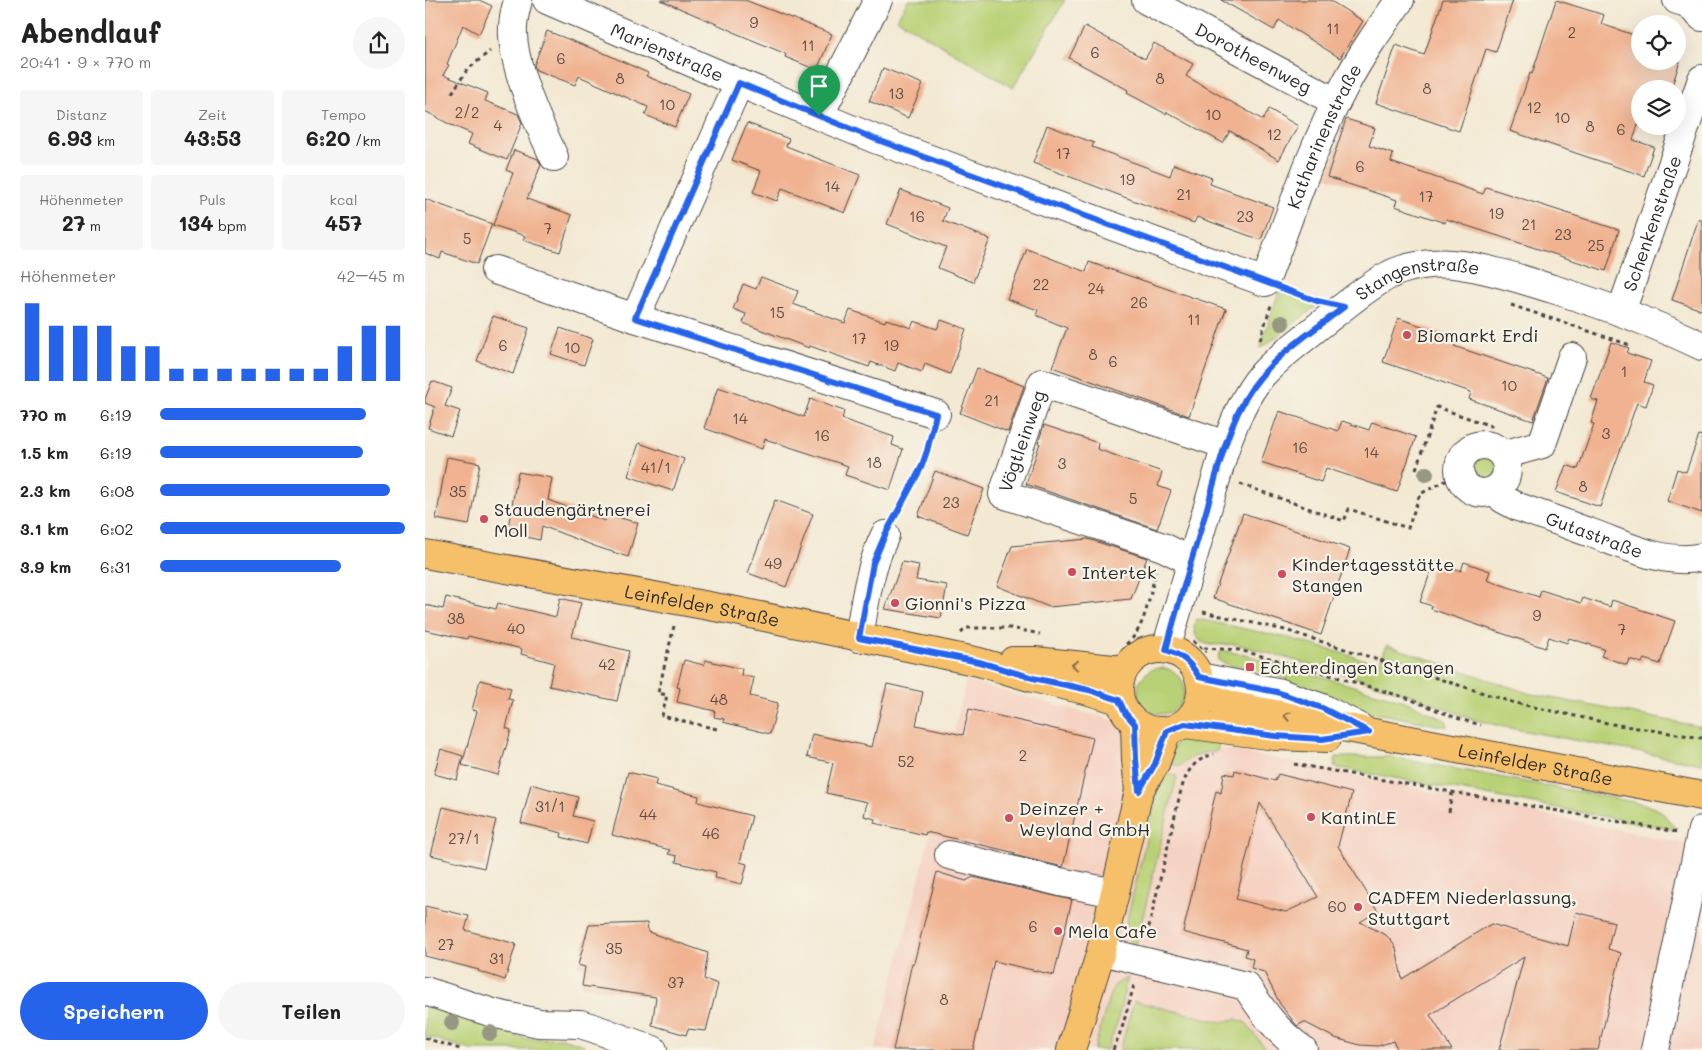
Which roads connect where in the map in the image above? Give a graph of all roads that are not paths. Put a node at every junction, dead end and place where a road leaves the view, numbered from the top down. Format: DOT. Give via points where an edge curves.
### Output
graph roads {
  1 [pos="518,0"];
  2 [pos="547,0"];
  3 [pos="878,0"];
  4 [pos="1146,0"];
  5 [pos="1400,0"];
  6 [pos="1677,0"];
  7 [pos="1702,16"];
  8 [pos="1702,79"];
  9 [pos="739,83"];
  10 [pos="1336,102"];
  11 [pos="819,116"];
  12 [pos="1696,118"];
  13 [pos="554,157"];
  14 [pos="495,270"];
  15 [pos="1271,284"];
  16 [pos="1621,312"];
  17 [pos="635,318"];
  18 [pos="1702,346"];
  19 [pos="1571,357"];
  20 [pos="936,414"];
  21 [pos="1226,445"];
  22 [pos="1495,450"];
  23 [pos="1497,489"];
  24 [pos="885,535"];
  25 [pos="425,554"];
  26 [pos="1702,556"];
  27 [pos="1191,561"];
  28 [pos="859,638"];
  29 [pos="1166,650"];
  30 [pos="1122,658"];
  31 [pos="979,662"];
  32 [pos="1200,686"];
  33 [pos="1119,700"];
  34 [pos="1135,724"];
  35 [pos="1176,728"];
  36 [pos="1369,732"];
  37 [pos="1139,791"];
  38 [pos="1702,796"];
  39 [pos="1701,833"];
  40 [pos="949,855"];
  41 [pos="1115,893"];
  42 [pos="1101,951"];
  43 [pos="425,991"];
  44 [pos="653,1050"];
  45 [pos="1071,1050"];
  46 [pos="1083,1050"];
  47 [pos="1303,1050"];
  48 [pos="1655,1050"];
  1 -- 13 [label="street" via="513,34 516,55"];
  2 -- 9 [label="street, Marienstraße"];
  3 -- 11 [label="street"];
  4 -- 10 [label="street, Dorotheenweg"];
  5 -- 10 [label="street, Katharinenstraße"];
  6 -- 7 [label="street" via="1687,3"];
  8 -- 12 [label="street, Schenkenstraße"];
  9 -- 11 [label="street, Marienstraße"];
  9 -- 17 [label="street"];
  10 -- 15 [label="street, Katharinenstraße" via="1315,149"];
  11 -- 15 [label="street, Marienstraße"];
  12 -- 16 [label="street, Schenkenstraße"];
  14 -- 17 [label="street"];
  16 -- 18 [label="street, Stangenstraße"];
  16 -- 21 [label="street, Stangenstraße" via="1525,280 1469,267 1427,264 1399,270 1344,307 1262,375 1248,394"];
  17 -- 20 [label="street"];
  19 -- 22 [label="street" via="1541,444"];
  21 -- 27 [label="street, Stangenstraße"];
  21 -- 27 [label="street, Vögtleinweg" via="1042,383 1003,494 1163,547"];
  22 -- 23 [label="street" via="1507,470"];
  22 -- 23 [label="street" via="1479,444 1465,452 1459,474 1462,482 1474,491 1482,493"];
  23 -- 26 [label="street, Gutastraße" via="1503,499 1518,506 1647,553 1672,558"];
  24 -- 28 [label="street" via="869,576"];
  25 -- 28 [label="main road, Leinfelder Straße" via="737,611"];
  27 -- 29 [label="street, Stangenstraße"];
  28 -- 31 [label="main road, Leinfelder Straße"];
  29 -- 30 [label="main road" via="1153,649 1131,660"];
  29 -- 32 [label="main road" via="1180,654 1191,664"];
  30 -- 31 [label="main road, Leinfelder Straße, one-way"];
  30 -- 33 [label="main road"];
  31 -- 33 [label="main road, Leinfelder Straße"];
  32 -- 35 [label="main road" via="1196,711"];
  36 -- 32 [label="street, one-way" via="1322,708 1277,692"];
  33 -- 34 [label="main road"];
  34 -- 35 [label="main road, Leinfelder Straße" via="1151,731"];
  34 -- 37 [label="main road"];
  35 -- 36 [label="main road, Leinfelder Straße" via="1322,739"];
  35 -- 37 [label="main road"];
  36 -- 38 [label="main road, Leinfelder Straße"];
  37 -- 41 [label="main road"];
  39 -- 48 [label="street"];
  40 -- 41 [label="street"];
  41 -- 42 [label="main road"];
  42 -- 45 [label="main road"];
  42 -- 46 [label="main road"];
  42 -- 47 [label="street" via="1246,986 1281,1033"];
  43 -- 44 [label="street" via="496,1014 539,1023 580,1024"];
}
